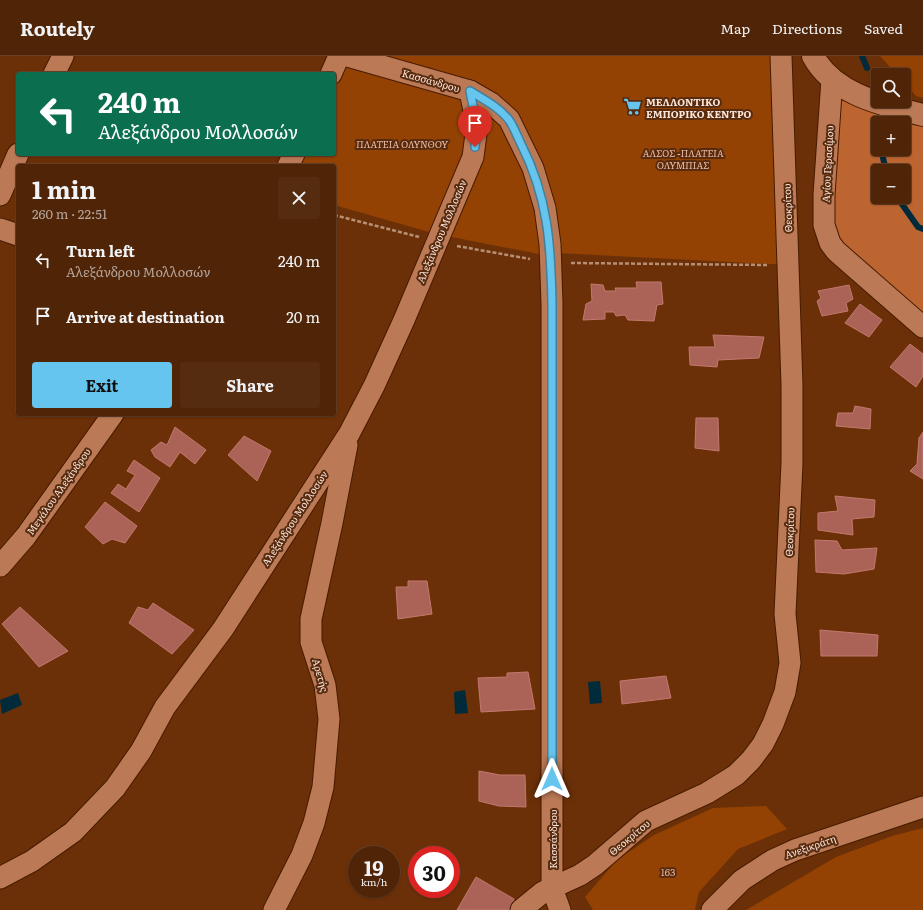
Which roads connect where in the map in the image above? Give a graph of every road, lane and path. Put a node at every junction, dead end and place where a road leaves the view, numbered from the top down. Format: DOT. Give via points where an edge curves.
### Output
graph roads {
  1 [pos="62,56"];
  2 [pos="339,56"];
  3 [pos="347,56"];
  4 [pos="781,56"];
  5 [pos="813,56"];
  6 [pos="55,72"];
  7 [pos="332,72"];
  8 [pos="832,79"];
  9 [pos="470,91"];
  10 [pos="923,115"];
  11 [pos="17,156"];
  12 [pos="0,194"];
  13 [pos="0,229"];
  14 [pos="16,234"];
  15 [pos="923,327"];
  16 [pos="112,416"];
  17 [pos="349,434"];
  18 [pos="0,566"];
  19 [pos="923,807"];
  20 [pos="0,878"];
  21 [pos="552,888"];
  22 [pos="274,910"];
  23 [pos="521,910"];
  24 [pos="560,910"];
  25 [pos="712,910"];
  1 -- 6 [label="street"];
  2 -- 7 [label="street"];
  3 -- 9 [label="street, Κασσάνδρου"];
  4 -- 21 [label="street, Θεοκρίτου" via="792,385 792,463 785,614 790,663 784,692 763,744 736,775 707,794 646,821 595,865"];
  5 -- 8 [label="street"];
  8 -- 10 [label="street" via="869,99"];
  8 -- 15 [label="street, Αγίου Γερασίμου" via="824,173 824,225 827,235 836,251"];
  9 -- 17 [label="street, Αλεξάνδρου Μολλοσών" via="477,126 473,157 404,320"];
  9 -- 21 [label="street, Κασσάνδρου" via="491,103 509,119 540,188 550,244"];
  11 -- 12 [label="street"];
  13 -- 14 [label="street"];
  16 -- 18 [label="street, Μεγάλου Αλεξάνδρου" via="26,536"];
  17 -- 20 [label="street, Αλεξάνδρου Μολλοσών" via="226,624 165,707 141,751 116,788 73,832 32,861"];
  17 -- 22 [label="street, Αρετής" via="311,619 311,642 325,685 328,719 323,787 314,823 302,855"];
  19 -- 25 [label="street, Ανεξικράτη" via="800,848 773,860 742,880"];
  21 -- 23 [label="street" via="533,899"];
  21 -- 24 [label="street, Κασσάνδρου"];
}
